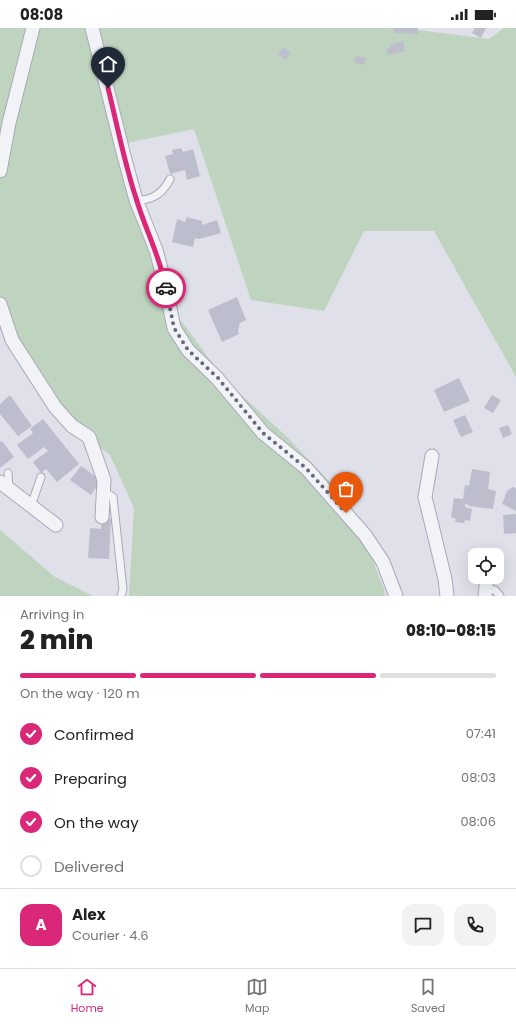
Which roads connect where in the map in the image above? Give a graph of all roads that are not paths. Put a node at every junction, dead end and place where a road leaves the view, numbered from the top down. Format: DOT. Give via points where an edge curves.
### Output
graph roads {
  1 [pos="33,28"];
  2 [pos="92,28"];
  3 [pos="0,171"];
  4 [pos="170,179"];
  5 [pos="136,200"];
  6 [pos="0,304"];
  7 [pos="432,456"];
  8 [pos="42,477"];
  9 [pos="6,481"];
  10 [pos="102,490"];
  11 [pos="32,506"];
  12 [pos="102,517"];
  13 [pos="56,525"];
  14 [pos="486,587"];
  15 [pos="121,596"];
  16 [pos="396,596"];
  17 [pos="447,596"];
  18 [pos="500,596"];
  1 -- 3 [label="street"];
  2 -- 5 [label="street"];
  4 -- 5 [label="lane" via="158,195 146,200"];
  5 -- 16 [label="street" via="156,250 174,328 188,350 218,378 263,433 306,468 365,535 383,562"];
  6 -- 10 [label="street" via="12,340 55,407 72,426 89,437 104,480"];
  7 -- 17 [label="street" via="425,497"];
  8 -- 11 [label="lane"];
  9 -- 11 [label="street"];
  10 -- 12 [label="street"];
  10 -- 15 [label="lane" via="113,497 123,589"];
  11 -- 13 [label="street"];
  14 -- 18 [label="lane" via="495,590"];
}
